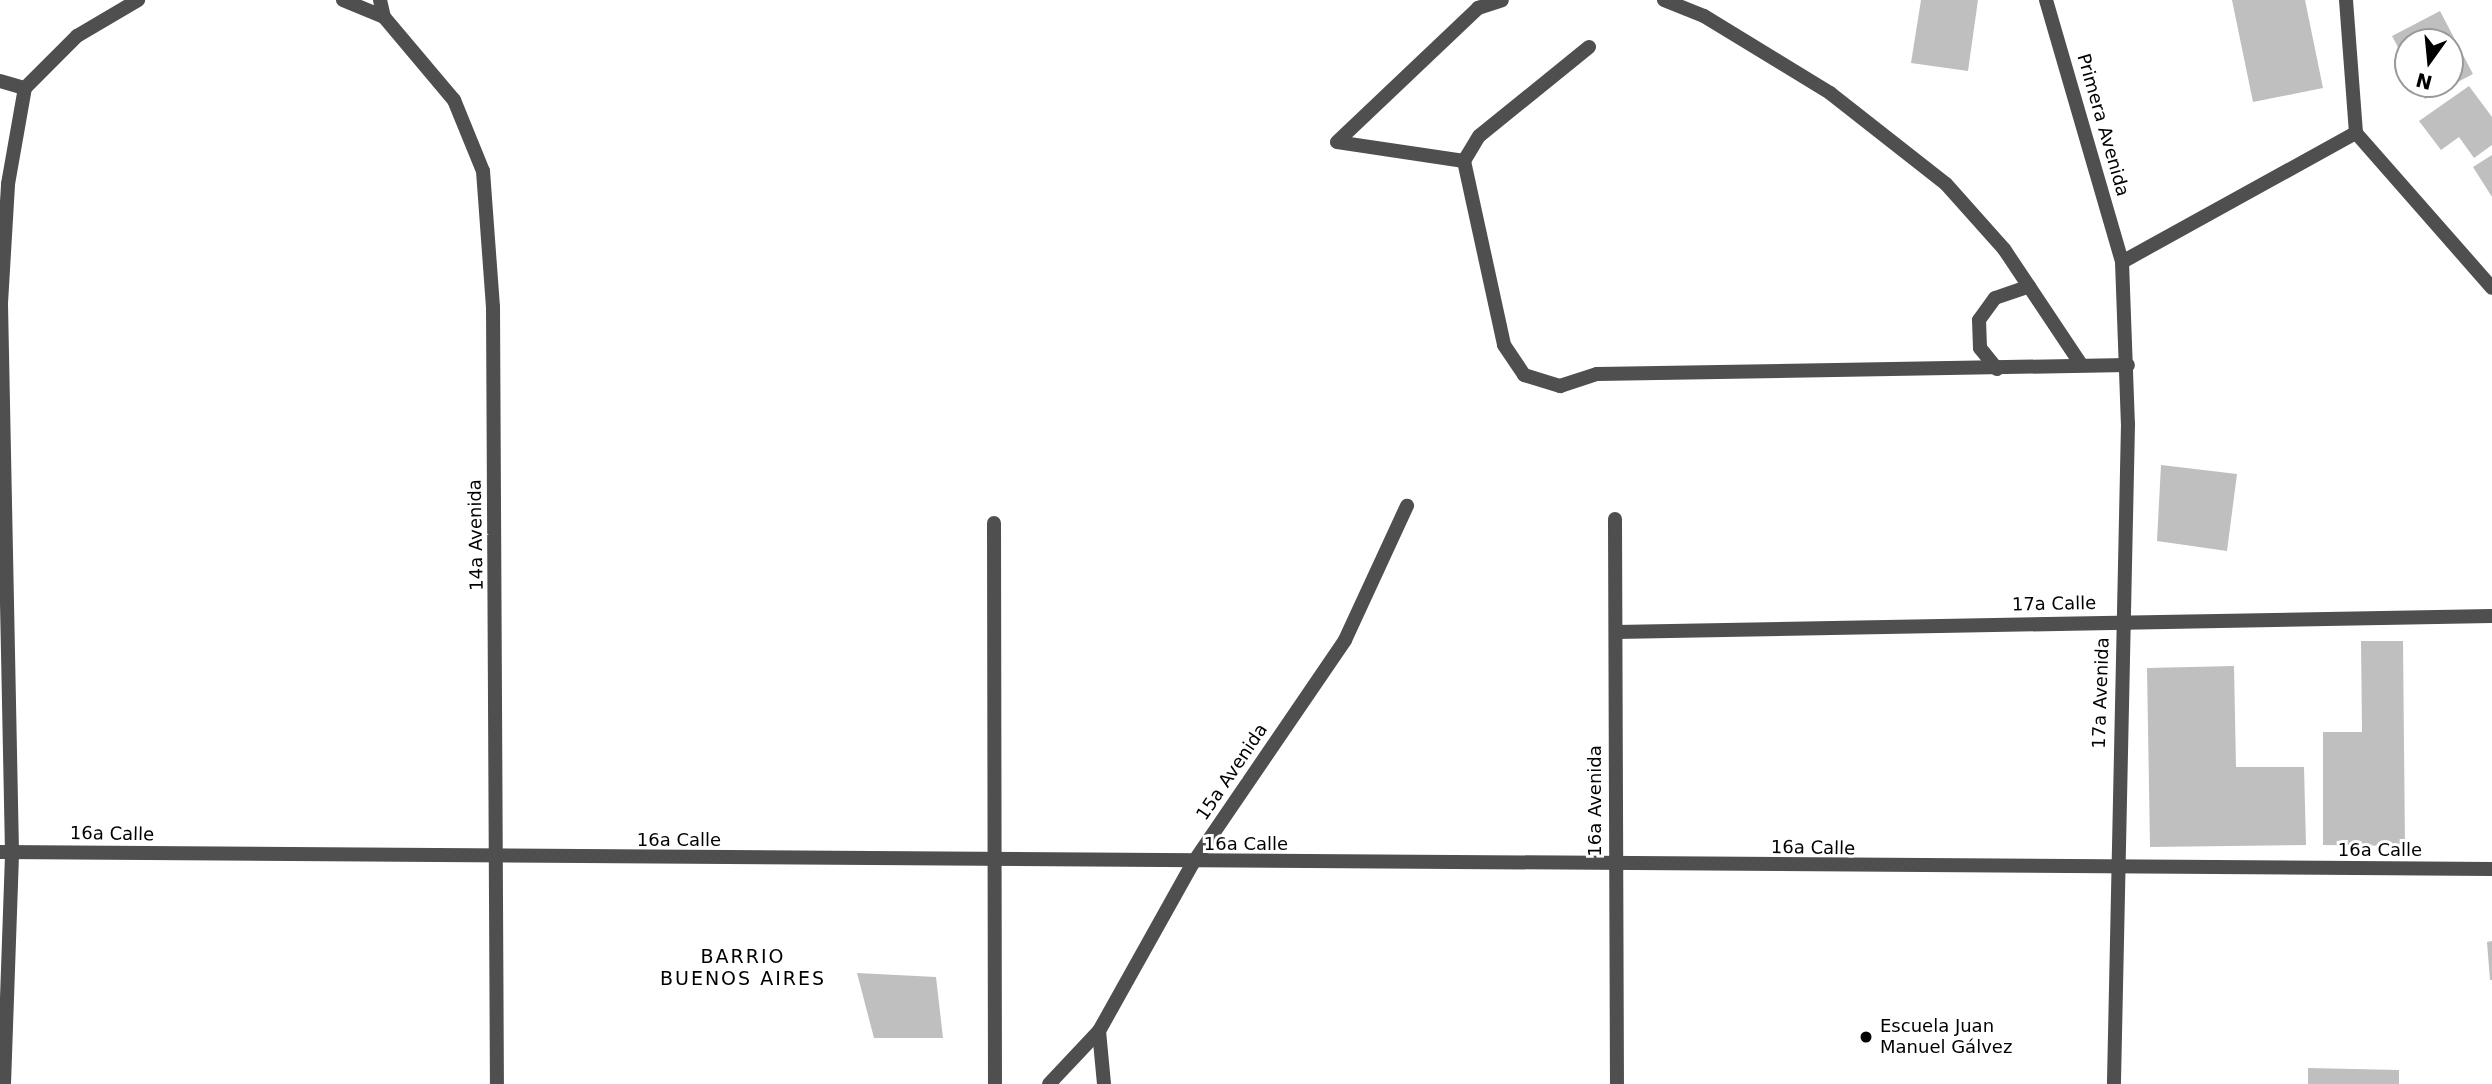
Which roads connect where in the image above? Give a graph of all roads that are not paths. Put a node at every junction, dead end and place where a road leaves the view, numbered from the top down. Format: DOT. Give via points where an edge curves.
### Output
graph roads {
  1 [pos="138,0"];
  2 [pos="343,0"];
  3 [pos="380,0"];
  4 [pos="1502,0"];
  5 [pos="1664,0"];
  6 [pos="2046,0"];
  7 [pos="2346,0"];
  8 [pos="384,17"];
  9 [pos="1589,47"];
  10 [pos="0,82"];
  11 [pos="25,88"];
  12 [pos="2357,133"];
  13 [pos="1464,161"];
  14 [pos="2122,262"];
  15 [pos="2029,286"];
  16 [pos="2492,287"];
  17 [pos="1,303"];
  18 [pos="2080,363"];
  19 [pos="2128,365"];
  20 [pos="1997,369"];
  21 [pos="1407,506"];
  22 [pos="1615,519"];
  23 [pos="994,523"];
  24 [pos="2492,616"];
  25 [pos="2123,621"];
  26 [pos="1616,632"];
  27 [pos="6,852"];
  28 [pos="499,859"];
  29 [pos="995,859"];
  30 [pos="1193,863"];
  31 [pos="1614,864"];
  32 [pos="2492,869"];
  33 [pos="2113,870"];
  34 [pos="1099,1031"];
  35 [pos="4,1084"];
  36 [pos="497,1084"];
  37 [pos="995,1084"];
  38 [pos="1049,1084"];
  39 [pos="1104,1084"];
  40 [pos="1617,1084"];
  41 [pos="2113,1084"];
  1 -- 11 [label="street" via="77,36"];
  2 -- 8 [label="street"];
  3 -- 8 [label="street"];
  4 -- 13 [label="street" via="1478,8 1337,142"];
  5 -- 15 [label="street" via="1704,16 1830,93 1936,176 2004,249"];
  6 -- 14 [label="street, Primera Avenida"];
  7 -- 12 [label="street"];
  8 -- 28 [label="street, 14a Avenida" via="454,100 483,171 493,307"];
  9 -- 13 [label="street" via="1479,136"];
  10 -- 11 [label="street"];
  11 -- 17 [label="street" via="8,184"];
  12 -- 14 [label="street"];
  12 -- 16 [label="street"];
  13 -- 20 [label="street" via="1504,345 1516,367 1535,381 1560,386 1597,374"];
  14 -- 19 [label="street, 17a Avenida"];
  15 -- 18 [label="street"];
  15 -- 20 [label="street" via="1995,298 1979,320 1980,348"];
  17 -- 27 [label="street"];
  18 -- 19 [label="street"];
  18 -- 20 [label="street"];
  19 -- 25 [label="street, 17a Avenida"];
  21 -- 30 [label="street, 15a Avenida" via="1345,640"];
  22 -- 26 [label="street, 16a Avenida"];
  23 -- 29 [label="street"];
  24 -- 25 [label="street, 17a Calle"];
  25 -- 26 [label="street, 17a Calle"];
  25 -- 33 [label="street, 17a Avenida"];
  26 -- 31 [label="street, 16a Avenida"];
  27 -- 28 [label="street, 16a Calle"];
  27 -- 35 [label="street"];
  28 -- 29 [label="street, 16a Calle"];
  28 -- 36 [label="street, 14a Avenida"];
  29 -- 30 [label="street, 16a Calle"];
  29 -- 37 [label="street"];
  30 -- 31 [label="street, 16a Calle"];
  30 -- 34 [label="street, 15a Avenida"];
  31 -- 33 [label="street, 16a Calle"];
  31 -- 40 [label="street, 16a Avenida"];
  32 -- 33 [label="street, 16a Calle"];
  33 -- 41 [label="street, 17a Avenida"];
  34 -- 38 [label="street, 15a Avenida"];
  34 -- 39 [label="street"];
}
